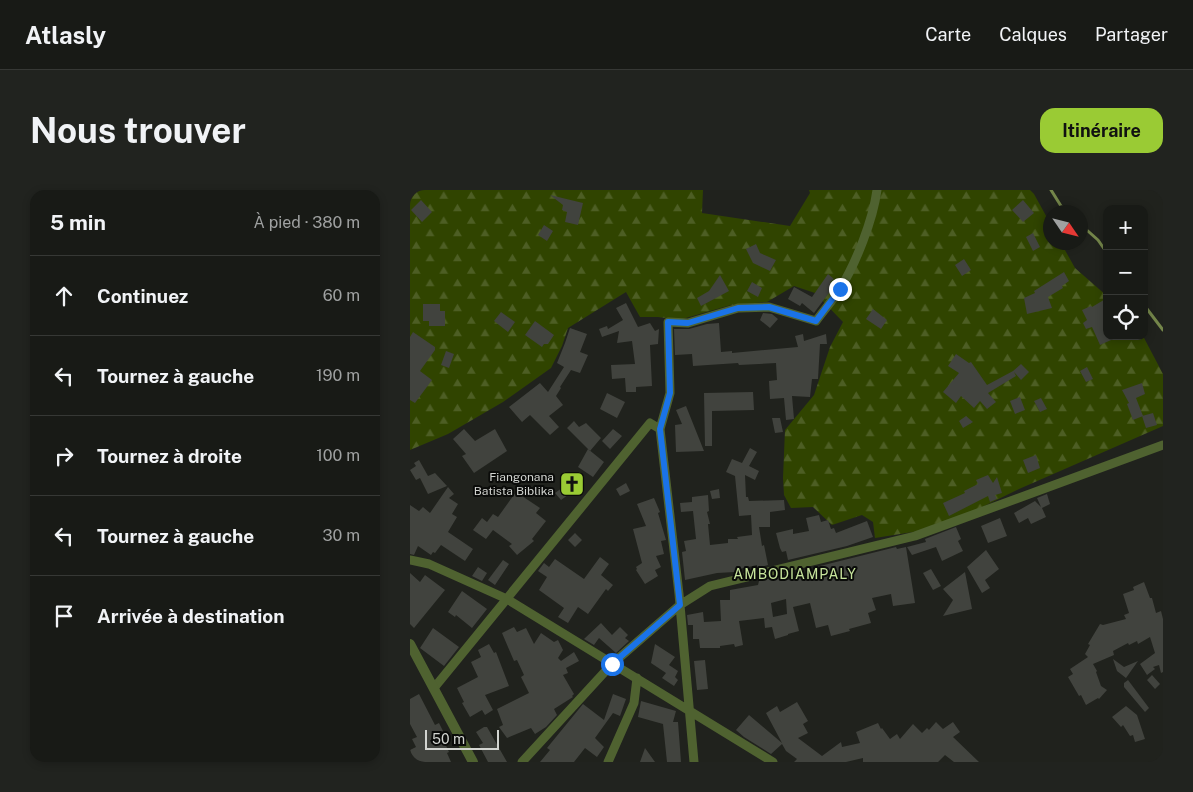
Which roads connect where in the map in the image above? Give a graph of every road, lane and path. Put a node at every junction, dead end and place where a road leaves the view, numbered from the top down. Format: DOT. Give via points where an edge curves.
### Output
graph roads {
  1 [pos="877,190"];
  2 [pos="660,429"];
  3 [pos="1163,445"];
  4 [pos="410,560"];
  5 [pos="507,600"];
  6 [pos="680,605"];
  7 [pos="410,644"];
  8 [pos="612,664"];
  9 [pos="637,678"];
  10 [pos="434,688"];
  11 [pos="690,712"];
  12 [pos="474,762"];
  13 [pos="522,762"];
  14 [pos="608,762"];
  15 [pos="694,762"];
  16 [pos="773,762"];
  1 -- 2 [label="street" via="876,203 847,275 816,321 769,307 738,308 688,323 668,322 670,393"];
  2 -- 5 [label="street" via="650,423"];
  2 -- 6 [label="street"];
  3 -- 6 [label="street" via="915,536 710,586"];
  4 -- 5 [label="street" via="429,564"];
  5 -- 8 [label="street"];
  5 -- 10 [label="street"];
  6 -- 8 [label="street"];
  6 -- 11 [label="street"];
  7 -- 10 [label="street"];
  8 -- 9 [label="street"];
  8 -- 13 [label="street"];
  9 -- 11 [label="street"];
  9 -- 14 [label="street" via="634,703"];
  10 -- 12 [label="street"];
  11 -- 15 [label="street"];
  11 -- 16 [label="street"];
}
